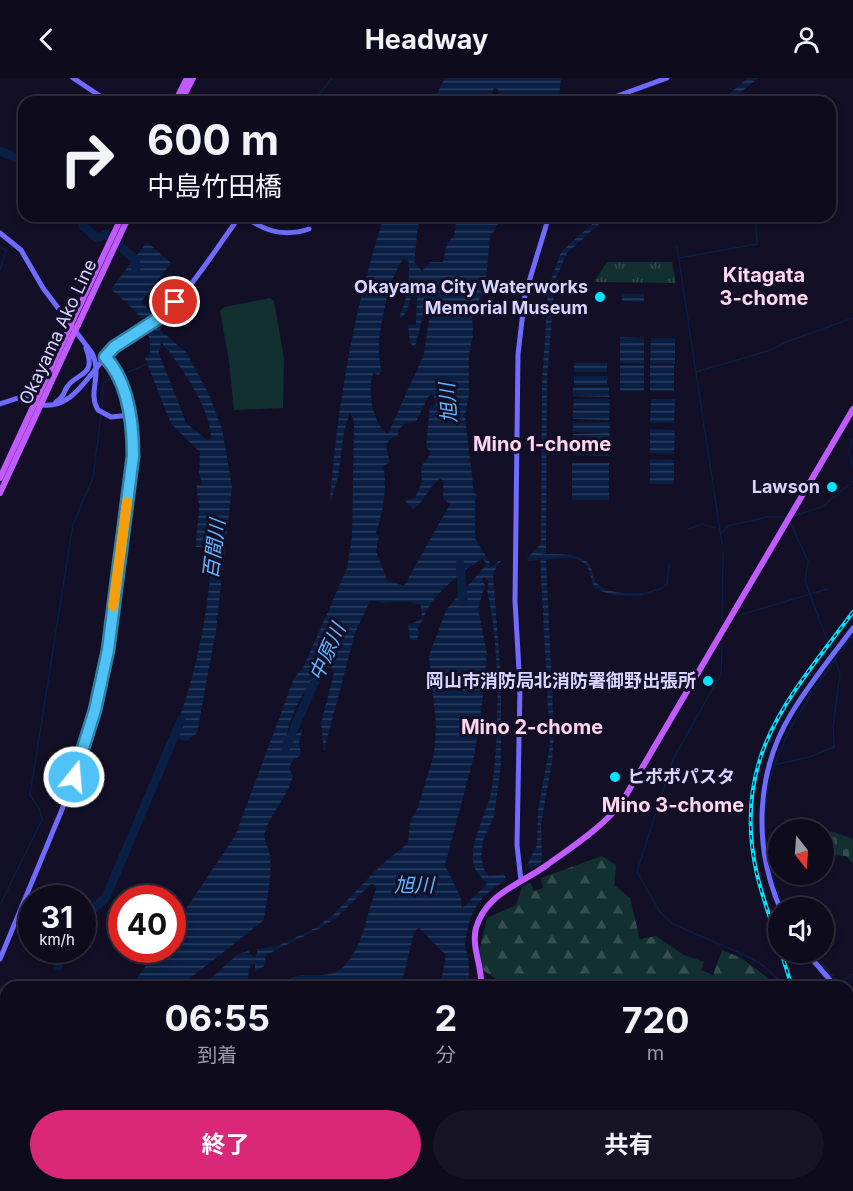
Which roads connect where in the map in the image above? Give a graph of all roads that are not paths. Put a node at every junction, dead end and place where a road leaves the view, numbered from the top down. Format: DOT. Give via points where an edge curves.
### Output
graph roads {
  1 [pos="73,78"];
  2 [pos="187,78"];
  3 [pos="193,78"];
  4 [pos="667,78"];
  5 [pos="100,96"];
  6 [pos="178,96"];
  7 [pos="184,96"];
  8 [pos="618,96"];
  9 [pos="119,222"];
  10 [pos="126,222"];
  11 [pos="235,222"];
  12 [pos="256,222"];
  13 [pos="547,222"];
  14 [pos="309,229"];
  15 [pos="0,232"];
  16 [pos="82,339"];
  17 [pos="104,359"];
  18 [pos="0,404"];
  19 [pos="38,404"];
  20 [pos="52,404"];
  21 [pos="853,409"];
  22 [pos="130,415"];
  23 [pos="0,478"];
  24 [pos="0,493"];
  25 [pos="853,628"];
  26 [pos="521,881"];
  27 [pos="777,897"];
  28 [pos="0,959"];
  29 [pos="815,963"];
  30 [pos="479,981"];
  31 [pos="830,981"];
  1 -- 5 [label="street"];
  2 -- 6 [label="main road"];
  3 -- 7 [label="main road"];
  4 -- 8 [label="street"];
  9 -- 19 [label="main road, Okayama Ako Line, bridge"];
  10 -- 19 [label="main road, Okayama Ako Line, bridge"];
  11 -- 17 [label="street" via="175,302 143,331 114,347"];
  12 -- 14 [label="street" via="276,233"];
  13 -- 26 [label="street" via="525,295 518,354 515,601 520,688 517,845"];
  15 -- 16 [label="street" via="21,250 43,288"];
  16 -- 20 [label="street" via="88,353 87,370"];
  16 -- 22 [label="street" via="98,364 93,396 98,410 111,417"];
  17 -- 20 [label="street, bridge" via="70,398"];
  17 -- 22 [label="street" via="118,372"];
  18 -- 19 [label="street" via="14,397"];
  19 -- 20 [label="street"];
  19 -- 23 [label="main road, Okayama Ako Line"];
  19 -- 24 [label="main road, Okayama Ako Line"];
  21 -- 26 [label="main road" via="622,802 609,816"];
  22 -- 28 [label="street" via="133,456 108,650 95,710 63,807"];
  25 -- 27 [label="street" via="786,724 774,752 761,815 764,857"];
  26 -- 30 [label="main road" via="498,895 481,916 474,943"];
  29 -- 31 [label="street"];
}
